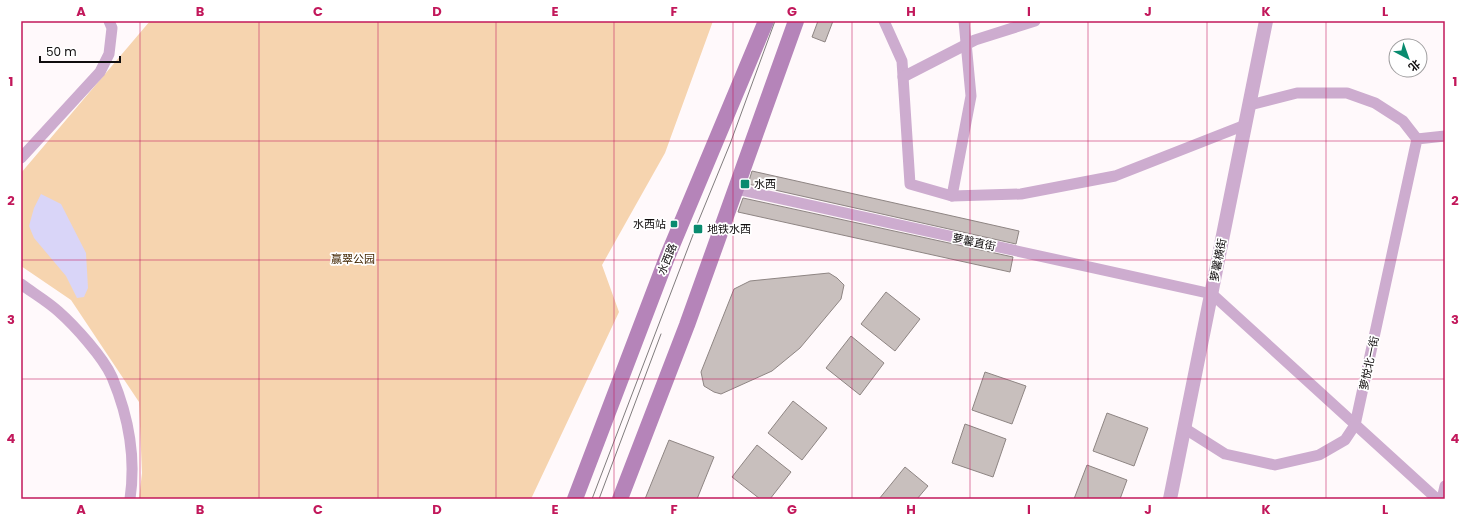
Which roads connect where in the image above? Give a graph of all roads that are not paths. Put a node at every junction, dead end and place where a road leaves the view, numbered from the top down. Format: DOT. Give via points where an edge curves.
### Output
graph roads {
  1 [pos="109,21"];
  2 [pos="766,21"];
  3 [pos="796,21"];
  4 [pos="884,21"];
  5 [pos="964,21"];
  6 [pos="1035,21"];
  7 [pos="1266,21"];
  8 [pos="966,44"];
  9 [pos="903,76"];
  10 [pos="1250,105"];
  11 [pos="1245,125"];
  12 [pos="1445,136"];
  13 [pos="1417,139"];
  14 [pos="21,158"];
  15 [pos="736,189"];
  16 [pos="952,196"];
  17 [pos="21,284"];
  18 [pos="1212,294"];
  19 [pos="1355,425"];
  20 [pos="1184,428"];
  21 [pos="1445,486"];
  22 [pos="130,499"];
  23 [pos="575,499"];
  24 [pos="620,499"];
  25 [pos="1170,499"];
  26 [pos="1437,499"];
  27 [pos="1442,499"];
  1 -- 14 [label="street" via="112,28 109,54 100,72"];
  2 -- 23 [label="main road, 水西路" via="668,255"];
  3 -- 15 [label="main road"];
  4 -- 9 [label="street" via="902,61"];
  5 -- 8 [label="street"];
  6 -- 8 [label="street"];
  7 -- 10 [label="street, 萝馨横街"];
  8 -- 9 [label="street"];
  8 -- 16 [label="street" via="971,96"];
  9 -- 16 [label="street" via="910,184"];
  10 -- 11 [label="street, 萝馨横街"];
  10 -- 13 [label="street" via="1297,93 1347,93 1376,104 1403,121"];
  11 -- 16 [label="street" via="1115,176 1021,194"];
  11 -- 18 [label="street, 萝馨横街"];
  12 -- 13 [label="street"];
  13 -- 19 [label="street, 萝悦北一街"];
  15 -- 18 [label="street, 萝馨直街"];
  15 -- 24 [label="main road"];
  17 -- 22 [label="street" via="58,311 81,335 112,377 133,452"];
  18 -- 19 [label="street"];
  18 -- 20 [label="street, 萝馨横街"];
  19 -- 20 [label="street, 萝悦北一街" via="1345,440 1319,456 1275,465 1225,454"];
  19 -- 26 [label="street"];
  20 -- 25 [label="street, 萝馨横街"];
  21 -- 27 [label="street"];
}
